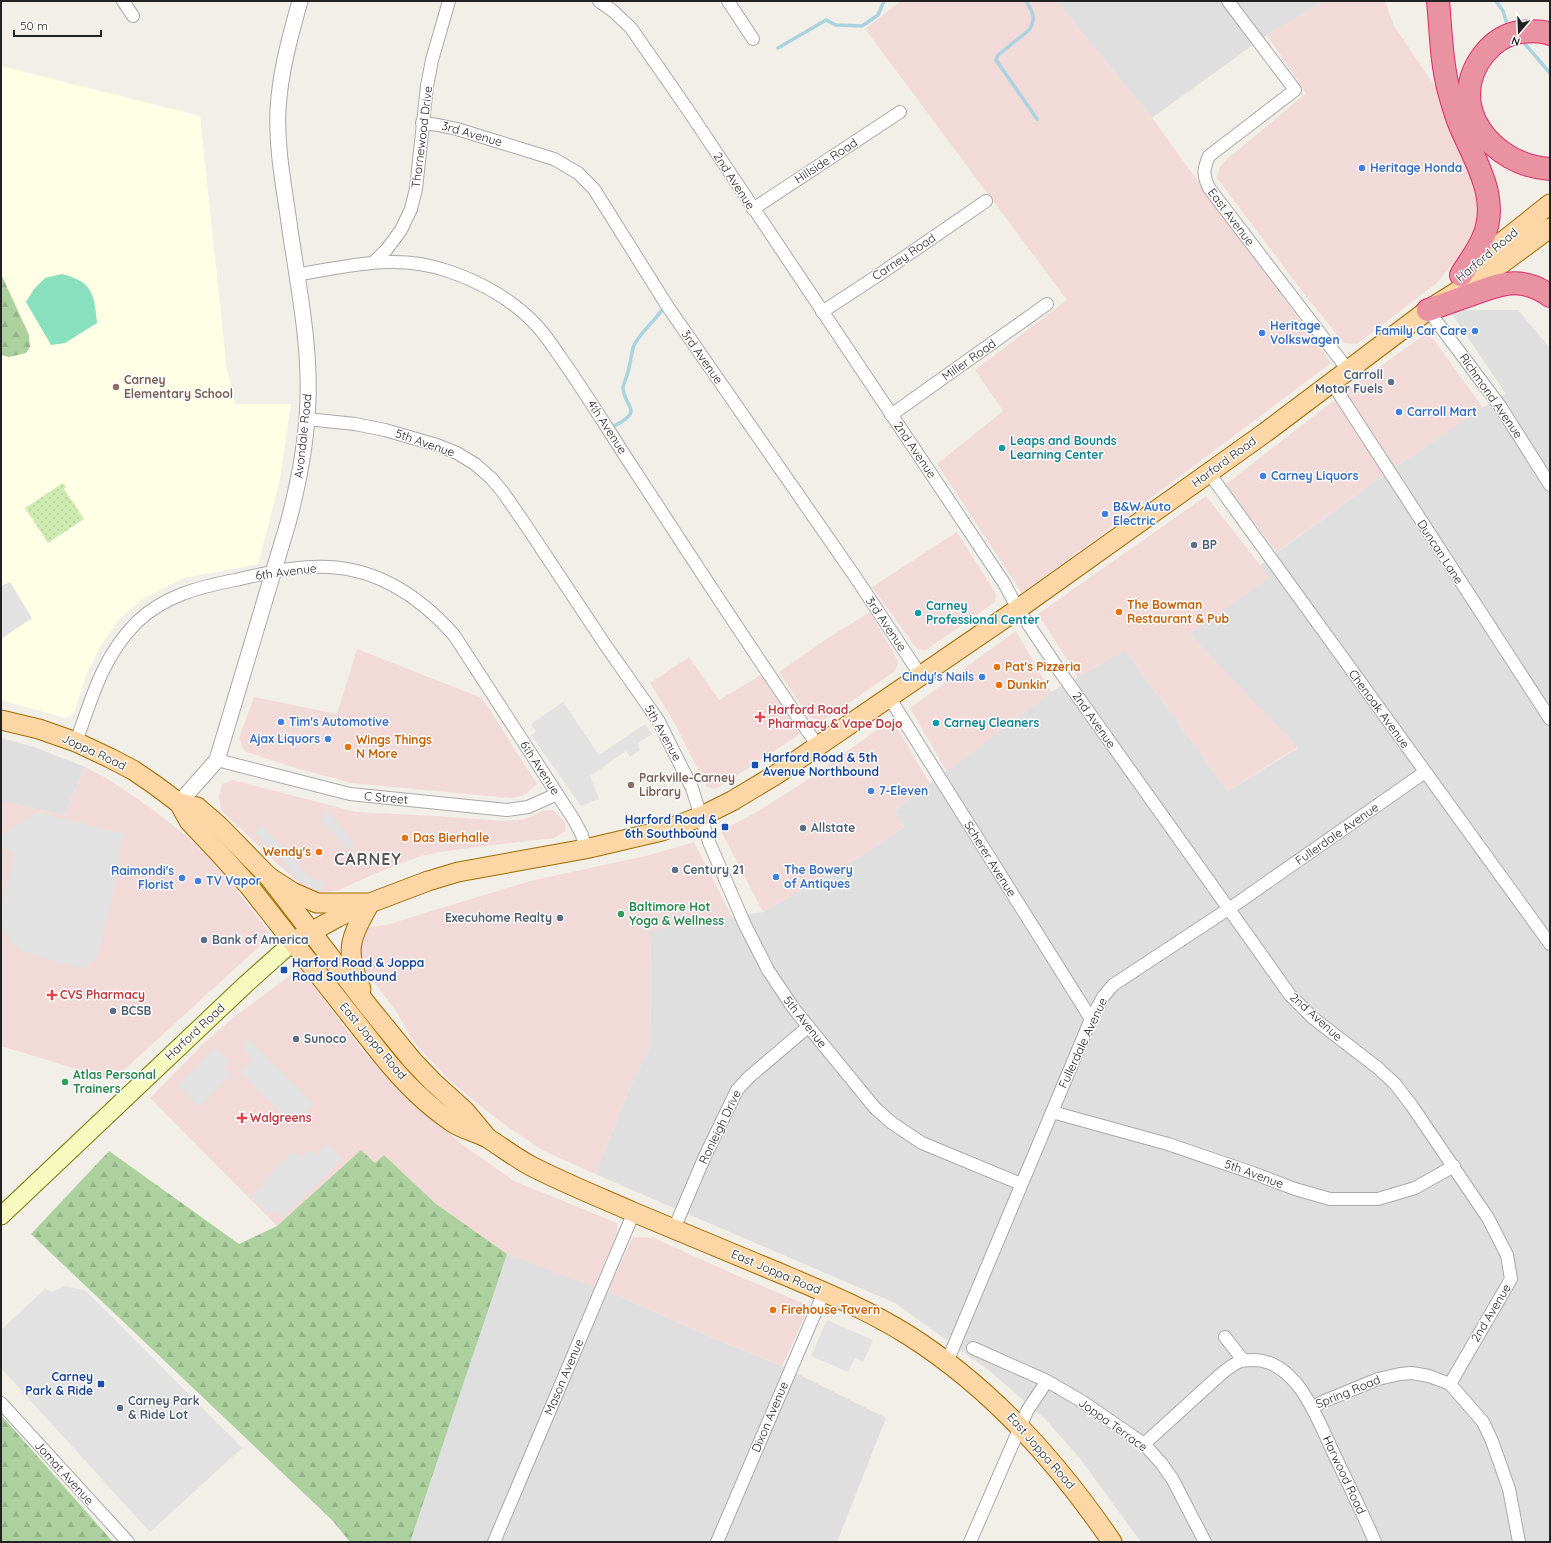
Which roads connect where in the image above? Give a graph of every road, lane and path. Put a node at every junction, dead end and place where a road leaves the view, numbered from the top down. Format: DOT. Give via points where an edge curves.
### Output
graph roads {
  1 [pos="123,1"];
  2 [pos="300,1"];
  3 [pos="449,1"];
  4 [pos="599,1"];
  5 [pos="728,1"];
  6 [pos="1228,1"];
  7 [pos="1438,1"];
  8 [pos="133,16"];
  9 [pos="1550,34"];
  10 [pos="753,39"];
  11 [pos="900,112"];
  12 [pos="422,123"];
  13 [pos="1550,169"];
  14 [pos="986,201"];
  15 [pos="1550,204"];
  16 [pos="753,209"];
  17 [pos="1550,228"];
  18 [pos="374,262"];
  19 [pos="296,275"];
  20 [pos="1461,275"];
  21 [pos="1550,296"];
  22 [pos="1047,304"];
  23 [pos="1428,310"];
  24 [pos="822,312"];
  25 [pos="1348,370"];
  26 [pos="1332,383"];
  27 [pos="891,415"];
  28 [pos="307,419"];
  29 [pos="1209,473"];
  30 [pos="1550,485"];
  31 [pos="274,571"];
  32 [pos="1018,609"];
  33 [pos="920,676"];
  34 [pos="889,697"];
  35 [pos="1,720"];
  36 [pos="1550,720"];
  37 [pos="76,742"];
  38 [pos="818,746"];
  39 [pos="216,760"];
  40 [pos="1425,772"];
  41 [pos="557,794"];
  42 [pos="179,803"];
  43 [pos="702,816"];
  44 [pos="585,849"];
  45 [pos="269,878"];
  46 [pos="370,903"];
  47 [pos="1229,909"];
  48 [pos="310,932"];
  49 [pos="293,942"];
  50 [pos="1550,944"];
  51 [pos="368,1006"];
  52 [pos="1092,1019"];
  53 [pos="808,1027"];
  54 [pos="1052,1112"];
  55 [pos="487,1138"];
  56 [pos="1454,1166"];
  57 [pos="1021,1184"];
  58 [pos="634,1212"];
  59 [pos="1,1216"];
  60 [pos="674,1229"];
  61 [pos="824,1292"];
  62 [pos="1225,1337"];
  63 [pos="973,1348"];
  64 [pos="1243,1360"];
  65 [pos="947,1362"];
  66 [pos="1047,1381"];
  67 [pos="1450,1384"];
  68 [pos="1,1404"];
  69 [pos="1312,1408"];
  70 [pos="1021,1427"];
  71 [pos="1144,1444"];
  72 [pos="128,1542"];
  73 [pos="494,1542"];
  74 [pos="717,1542"];
  75 [pos="970,1542"];
  76 [pos="1112,1542"];
  77 [pos="1205,1542"];
  78 [pos="1375,1542"];
  79 [pos="1519,1542"];
  1 -- 8 [label="street"];
  2 -- 19 [label="street, Avondale Road" via="283,65 278,112 278,136"];
  3 -- 12 [label="street, Thornewood Drive" via="432,60"];
  4 -- 16 [label="street, 2nd Avenue" via="631,28"];
  5 -- 10 [label="street"];
  6 -- 25 [label="street, East Avenue" via="1295,90 1209,156 1204,176 1208,188"];
  7 -- 20 [label="highway" via="1449,90 1458,122 1487,189 1490,210 1484,238"];
  9 -- 13 [label="highway" via="1537,31 1515,33 1495,43 1474,69 1469,103 1476,122 1493,146 1520,163"];
  11 -- 16 [label="street, Hillside Road"];
  12 -- 18 [label="street, Thornewood Drive" via="416,189 409,214 401,230"];
  12 -- 33 [label="street, 3rd Avenue" via="457,129 554,159 578,173 594,189 668,307 856,578"];
  14 -- 24 [label="street, Carney Road"];
  15 -- 20 [label="main road, Harford Road"];
  16 -- 24 [label="street, 2nd Avenue"];
  17 -- 23 [label="main road, Harford Road" via="1501,264"];
  18 -- 19 [label="street, 4th Avenue"];
  18 -- 38 [label="street, 4th Avenue" via="418,263 447,270 472,280 497,293 539,328"];
  19 -- 28 [label="street, Avondale Road" via="307,357"];
  20 -- 23 [label="main road, Harford Road"];
  21 -- 23 [label="highway" via="1524,284 1497,284"];
  22 -- 27 [label="street, Miller Road"];
  23 -- 25 [label="main road, Harford Road"];
  23 -- 30 [label="street, Richmond Avenue" via="1500,406"];
  24 -- 27 [label="street, 2nd Avenue"];
  25 -- 26 [label="main road, Harford Road"];
  26 -- 29 [label="main road, Harford Road"];
  26 -- 36 [label="street, Duncan Lane"];
  27 -- 32 [label="street, 2nd Avenue"];
  28 -- 31 [label="street, Avondale Road" via="295,498"];
  28 -- 43 [label="street, 5th Avenue" via="385,430 437,445 475,464 491,478 658,720 692,788"];
  29 -- 32 [label="main road, Harford Road"];
  29 -- 40 [label="street, Chenoak Avenue"];
  31 -- 37 [label="street, 6th Avenue" via="182,593 146,614 120,642 108,660"];
  31 -- 39 [label="street, Avondale Road"];
  31 -- 41 [label="street, 6th Avenue" via="311,567 345,569 389,583 422,604 454,635"];
  32 -- 33 [label="main road, Harford Road"];
  32 -- 47 [label="street, 2nd Avenue"];
  33 -- 34 [label="main road, Harford Road"];
  34 -- 38 [label="main road, Harford Road"];
  34 -- 52 [label="street, Scherer Avenue"];
  35 -- 37 [label="main road, Joppa Road" via="40,729"];
  37 -- 42 [label="main road, Joppa Road" via="133,770"];
  38 -- 43 [label="main road, Harford Road" via="754,789"];
  39 -- 41 [label="street, C Street" via="333,791 374,798 506,810 528,807"];
  39 -- 42 [label="street, Avondale Road"];
  40 -- 47 [label="street, Fullerdale Avenue"];
  40 -- 50 [label="street, Chenoak Avenue"];
  41 -- 44 [label="street, 6th Avenue" via="579,830"];
  42 -- 45 [label="main road, Joppa Road" via="197,807"];
  42 -- 49 [label="main road, Joppa Road" via="189,821 235,870"];
  43 -- 44 [label="main road, Harford Road" via="662,831"];
  43 -- 53 [label="street, 5th Avenue" via="709,842 745,925 781,990"];
  44 -- 46 [label="main road, Harford Road" via="458,872"];
  45 -- 46 [label="main road" via="317,903"];
  45 -- 48 [label="main road, Joppa Road"];
  46 -- 48 [label="main road, Harford Road"];
  46 -- 51 [label="main road" via="356,928 350,950 356,978"];
  47 -- 52 [label="street, Fullerdale Avenue" via="1113,986 1103,997"];
  47 -- 56 [label="street, 2nd Avenue" via="1290,994 1314,1018 1395,1084"];
  48 -- 49 [label="main road, Harford Road"];
  48 -- 51 [label="main road, East Joppa Road"];
  49 -- 55 [label="main road, East Joppa Road" via="395,1072 454,1124"];
  49 -- 59 [label="main road, Harford Road"];
  51 -- 55 [label="main road, East Joppa Road" via="417,1066 465,1111"];
  52 -- 54 [label="street, Fullerdale Avenue"];
  53 -- 57 [label="street, 5th Avenue" via="875,1108 892,1123 922,1143"];
  53 -- 60 [label="street, Ronleigh Drive" via="737,1090"];
  54 -- 56 [label="street, 5th Avenue" via="1168,1144 1330,1199 1378,1199 1415,1188"];
  54 -- 57 [label="street, Fullerdale Avenue"];
  55 -- 58 [label="main road, East Joppa Road" via="532,1166"];
  56 -- 67 [label="street, 2nd Avenue" via="1488,1218 1507,1255 1511,1279"];
  57 -- 65 [label="street, Fullerdale Avenue"];
  58 -- 60 [label="main road, East Joppa Road"];
  58 -- 73 [label="street, Mason Avenue"];
  60 -- 61 [label="main road, East Joppa Road"];
  61 -- 65 [label="main road, East Joppa Road" via="862,1309 908,1335"];
  61 -- 74 [label="street, Dixon Avenue"];
  62 -- 64 [label="street"];
  63 -- 66 [label="street, Joppa Terrace"];
  64 -- 69 [label="street, Spring Road" via="1261,1360 1281,1369 1299,1386"];
  64 -- 71 [label="street" via="1221,1374"];
  65 -- 70 [label="main road, East Joppa Road" via="982,1390"];
  66 -- 70 [label="street" via="1032,1403"];
  66 -- 71 [label="street, Joppa Terrace"];
  67 -- 69 [label="street, Spring Road" via="1420,1374 1394,1375 1378,1378"];
  67 -- 79 [label="street, Spring Road" via="1483,1422 1492,1441 1509,1489"];
  68 -- 72 [label="street, Jomat Avenue"];
  69 -- 78 [label="street, Harwood Road"];
  70 -- 75 [label="street"];
  70 -- 76 [label="main road, East Joppa Road" via="1061,1472"];
  71 -- 77 [label="street, Joppa Terrace" via="1173,1480"];
}
